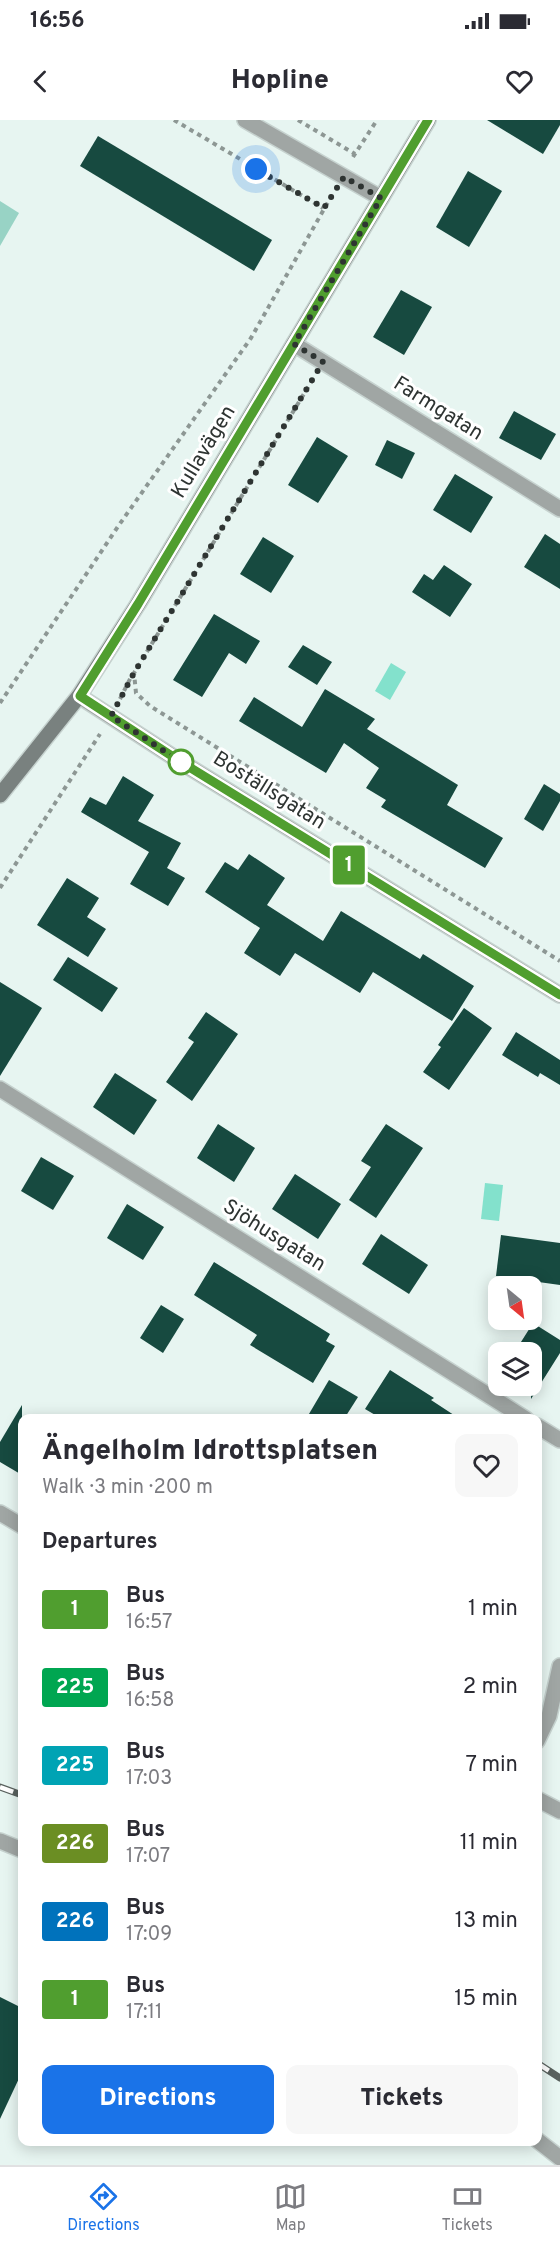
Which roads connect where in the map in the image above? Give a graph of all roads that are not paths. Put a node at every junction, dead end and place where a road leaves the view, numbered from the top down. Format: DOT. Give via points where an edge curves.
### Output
graph roads {
  1 [pos="245,120"];
  2 [pos="428,120"];
  3 [pos="381,198"];
  4 [pos="294,344"];
  5 [pos="560,509"];
  6 [pos="80,696"];
  7 [pos="0,795"];
  8 [pos="560,995"];
  9 [pos="0,1089"];
  10 [pos="518,1414"];
  11 [pos="542,1429"];
  12 [pos="560,1440"];
  13 [pos="0,1513"];
  14 [pos="18,1524"];
  15 [pos="560,1665"];
  16 [pos="542,1731"];
  17 [pos="542,1801"];
  18 [pos="560,1810"];
  19 [pos="0,1840"];
  20 [pos="18,1848"];
  21 [pos="542,2144"];
  22 [pos="560,2158"];
  1 -- 3 [label="street"];
  2 -- 3 [label="street, Kullavägen"];
  3 -- 4 [label="street, Kullavägen"];
  4 -- 5 [label="street, Farmgatan"];
  4 -- 6 [label="street, Kullavägen"];
  6 -- 7 [label="street, Kullavägen"];
  6 -- 8 [label="street, Boställsgatan"];
  9 -- 10 [label="street, Sjöhusgatan"];
  11 -- 12 [label="street"];
  13 -- 14 [label="street"];
  15 -- 16 [label="street"];
  17 -- 18 [label="street"];
  19 -- 20 [label="street"];
  21 -- 22 [label="street"];
}
